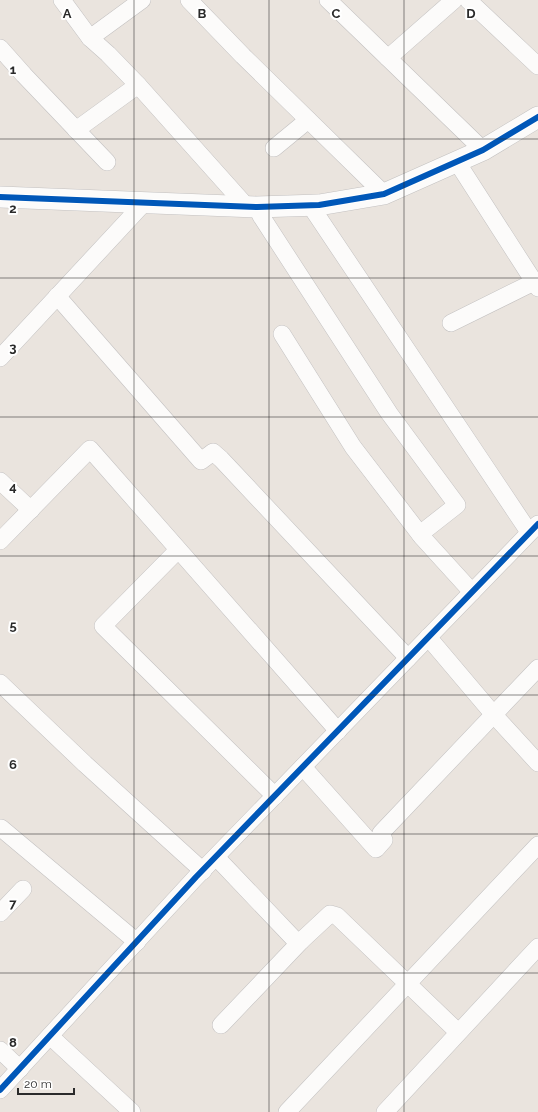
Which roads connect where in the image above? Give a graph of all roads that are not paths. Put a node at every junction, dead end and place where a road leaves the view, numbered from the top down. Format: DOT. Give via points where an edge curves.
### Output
graph roads {
  1 [pos="62,0"];
  2 [pos="142,0"];
  3 [pos="189,0"];
  4 [pos="328,0"];
  5 [pos="454,0"];
  6 [pos="468,0"];
  7 [pos="90,38"];
  8 [pos="3,57"];
  9 [pos="388,58"];
  10 [pos="538,66"];
  11 [pos="138,85"];
  12 [pos="538,117"];
  13 [pos="308,120"];
  14 [pos="76,130"];
  15 [pos="274,148"];
  16 [pos="483,150"];
  17 [pos="107,162"];
  18 [pos="457,162"];
  19 [pos="384,194"];
  20 [pos="0,197"];
  21 [pos="143,204"];
  22 [pos="310,205"];
  23 [pos="252,207"];
  24 [pos="536,285"];
  25 [pos="57,296"];
  26 [pos="451,323"];
  27 [pos="282,334"];
  28 [pos="0,358"];
  29 [pos="0,481"];
  30 [pos="31,510"];
  31 [pos="534,528"];
  32 [pos="420,534"];
  33 [pos="0,541"];
  34 [pos="178,550"];
  35 [pos="472,592"];
  36 [pos="428,637"];
  37 [pos="408,658"];
  38 [pos="538,668"];
  39 [pos="0,683"];
  40 [pos="494,715"];
  41 [pos="338,731"];
  42 [pos="538,763"];
  43 [pos="303,767"];
  44 [pos="275,796"];
  45 [pos="1,828"];
  46 [pos="538,844"];
  47 [pos="216,857"];
  48 [pos="203,871"];
  49 [pos="23,889"];
  50 [pos="0,913"];
  51 [pos="301,941"];
  52 [pos="137,942"];
  53 [pos="538,947"];
  54 [pos="408,983"];
  55 [pos="221,1025"];
  56 [pos="458,1032"];
  57 [pos="50,1036"];
  58 [pos="0,1050"];
  59 [pos="20,1069"];
  60 [pos="0,1090"];
  61 [pos="132,1112"];
  62 [pos="287,1112"];
  63 [pos="385,1112"];
  1 -- 7 [label="street"];
  2 -- 7 [label="street"];
  3 -- 13 [label="street"];
  4 -- 9 [label="street"];
  5 -- 9 [label="street"];
  6 -- 10 [label="street"];
  7 -- 11 [label="street"];
  8 -- 14 [label="street"];
  9 -- 16 [label="street"];
  11 -- 14 [label="street"];
  11 -- 23 [label="street"];
  12 -- 16 [label="street"];
  13 -- 15 [label="street"];
  13 -- 19 [label="street"];
  14 -- 17 [label="street"];
  16 -- 18 [label="street"];
  18 -- 19 [label="street"];
  18 -- 24 [label="street"];
  19 -- 22 [label="street"];
  20 -- 21 [label="street"];
  21 -- 23 [label="street"];
  21 -- 25 [label="street"];
  22 -- 23 [label="street"];
  22 -- 31 [label="street"];
  23 -- 32 [label="street" via="261,216 390,413 457,505"];
  24 -- 26 [label="street"];
  25 -- 28 [label="street"];
  25 -- 37 [label="street" via="196,456 201,461 214,452"];
  27 -- 32 [label="street" via="353,447"];
  29 -- 30 [label="street"];
  30 -- 33 [label="street"];
  30 -- 34 [label="street" via="90,449"];
  31 -- 35 [label="street"];
  32 -- 35 [label="street"];
  34 -- 41 [label="street"];
  34 -- 44 [label="street" via="103,626"];
  35 -- 36 [label="street"];
  36 -- 37 [label="street"];
  36 -- 40 [label="street"];
  37 -- 41 [label="street"];
  38 -- 40 [label="street"];
  39 -- 48 [label="street"];
  40 -- 42 [label="street"];
  40 -- 43 [label="street" via="381,833 384,840 376,849"];
  41 -- 43 [label="street"];
  43 -- 44 [label="street"];
  44 -- 47 [label="street"];
  45 -- 52 [label="street"];
  46 -- 54 [label="street"];
  47 -- 48 [label="street"];
  47 -- 51 [label="street" via="294,939"];
  48 -- 52 [label="street"];
  49 -- 50 [label="street"];
  51 -- 54 [label="street" via="330,914 337,916"];
  51 -- 55 [label="street"];
  52 -- 57 [label="street"];
  53 -- 56 [label="street"];
  54 -- 56 [label="street"];
  54 -- 62 [label="street"];
  56 -- 63 [label="street"];
  57 -- 59 [label="street"];
  57 -- 61 [label="street"];
  58 -- 59 [label="street"];
  59 -- 60 [label="street"];
}
